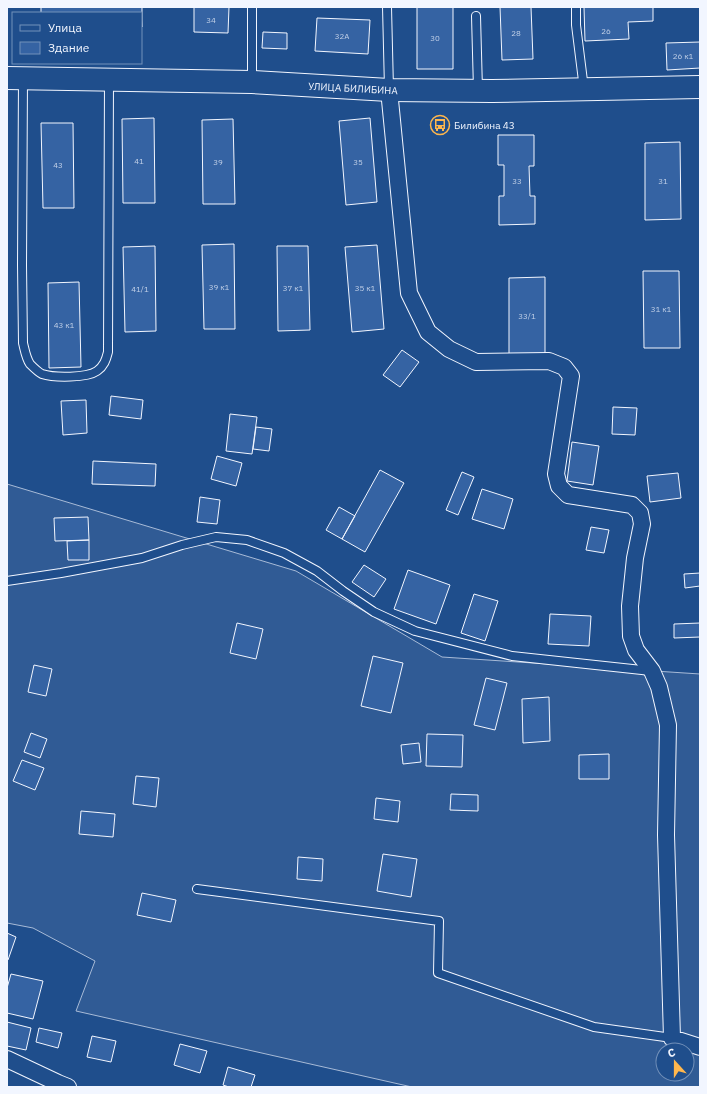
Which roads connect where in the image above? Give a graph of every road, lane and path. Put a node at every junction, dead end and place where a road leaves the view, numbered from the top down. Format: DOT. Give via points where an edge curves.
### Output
graph roads {
  1 [pos="252,7"];
  2 [pos="387,7"];
  3 [pos="576,7"];
  4 [pos="476,16"];
  5 [pos="15,78"];
  6 [pos="109,80"];
  7 [pos="252,82"];
  8 [pos="700,87"];
  9 [pos="389,90"];
  10 [pos="584,90"];
  11 [pos="478,91"];
  12 [pos="7,581"];
  13 [pos="652,671"];
  14 [pos="197,889"];
  15 [pos="672,1038"];
  16 [pos="700,1047"];
  17 [pos="7,1059"];
  18 [pos="68,1087"];
  1 -- 7 [label="lane"];
  2 -- 9 [label="lane"];
  3 -- 10 [label="lane"];
  4 -- 11 [label="lane"];
  5 -- 6 [label="main road, УЛИЦА БИЛИБИНА"];
  5 -- 6 [label="lane" via="23,343 31,365 42,374 61,376 88,375 97,371 104,364 108,352"];
  6 -- 7 [label="main road, УЛИЦА БИЛИБИНА"];
  7 -- 9 [label="main road, УЛИЦА БИЛИБИНА"];
  8 -- 10 [label="main road, УЛИЦА БИЛИБИНА"];
  9 -- 11 [label="main road, УЛИЦА БИЛИБИНА"];
  9 -- 13 [label="street" via="409,293 428,332 449,350 476,362 549,361 564,366 571,376 556,474 559,486 568,495 632,506 640,513 642,524 635,558 630,606 631,636 636,650"];
  10 -- 11 [label="main road, УЛИЦА БИЛИБИНА"];
  12 -- 13 [label="lane" via="142,558 216,537 247,540 284,553 317,571 374,612 415,631 512,656"];
  13 -- 15 [label="street" via="659,687 668,725 666,834"];
  14 -- 15 [label="lane" via="438,921 438,973 594,1027"];
  15 -- 16 [label="street"];
  17 -- 18 [label="street"];
}
